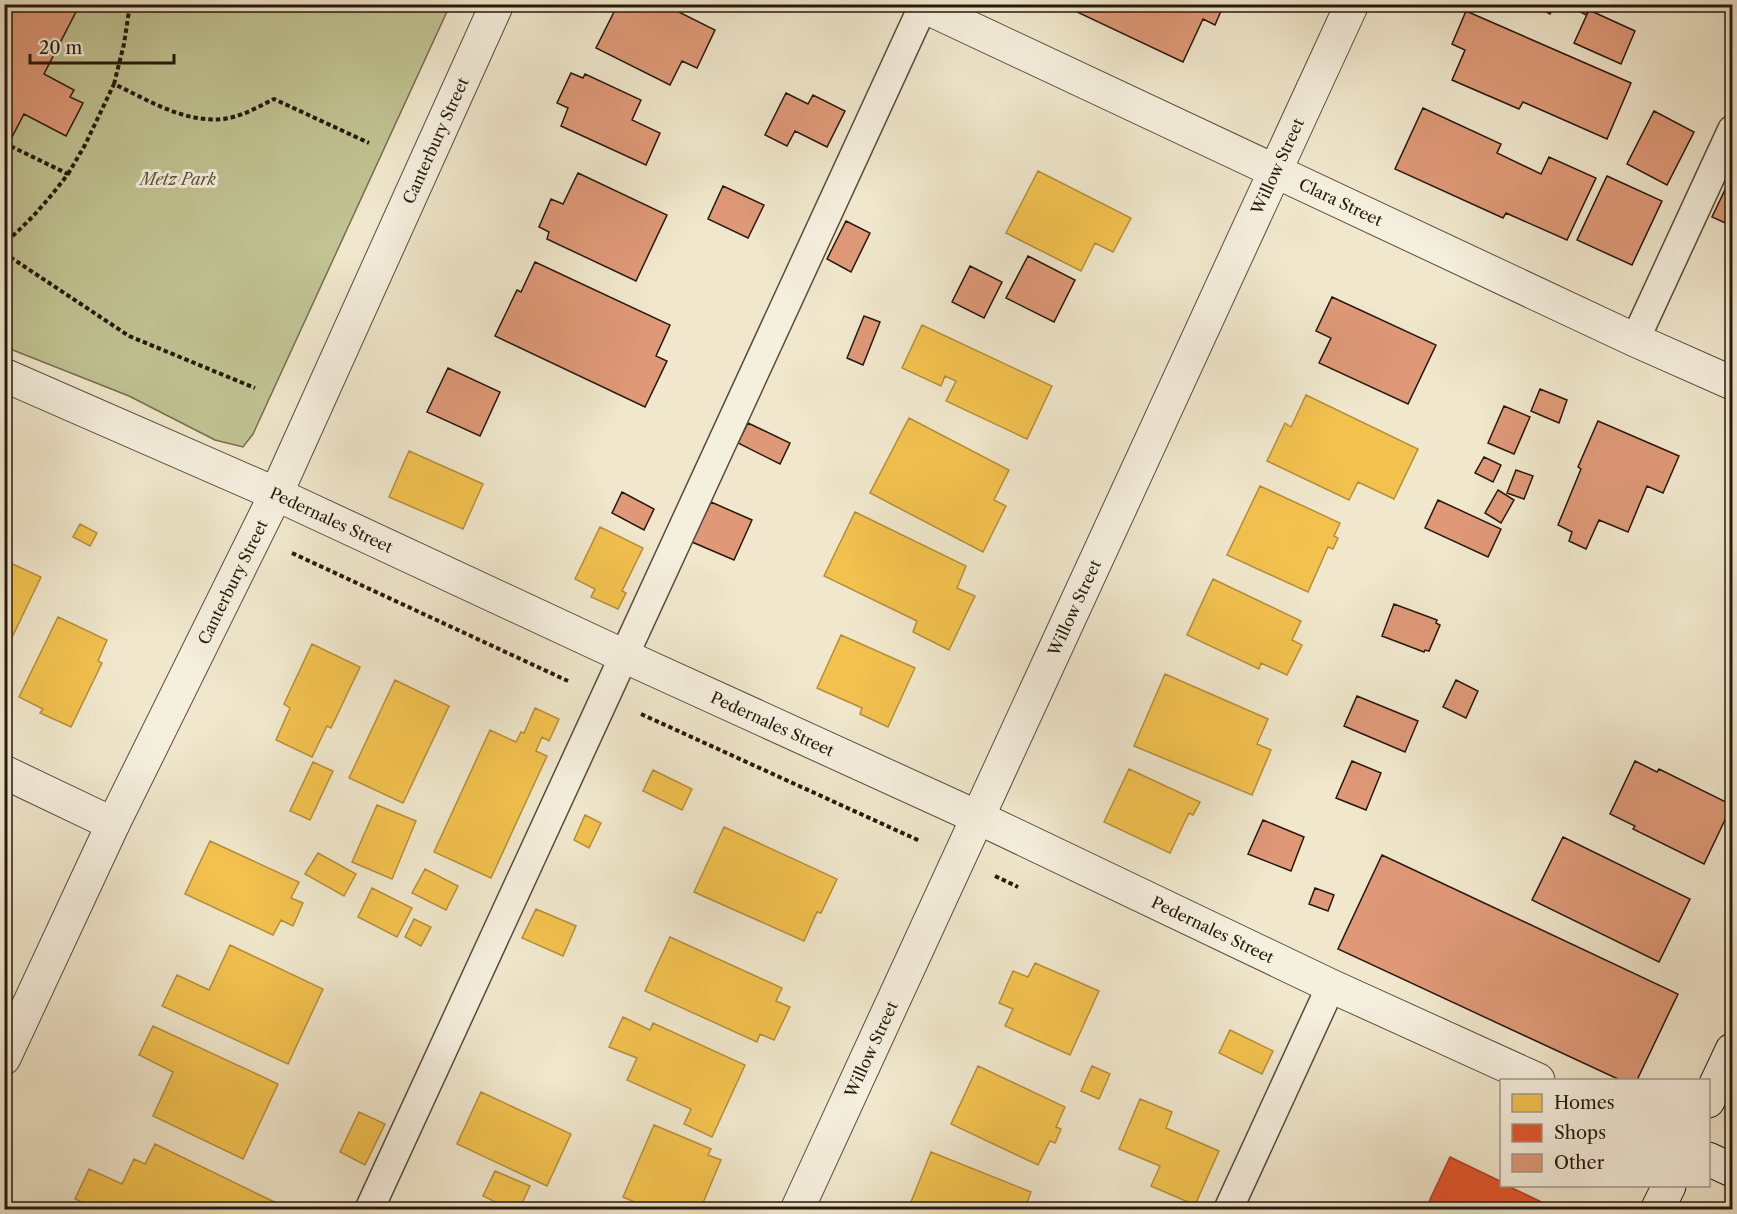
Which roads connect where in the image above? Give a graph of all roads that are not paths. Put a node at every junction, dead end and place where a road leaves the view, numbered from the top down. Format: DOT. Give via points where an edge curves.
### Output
graph roads {
  1 [pos="497,4"];
  2 [pos="1352,4"];
  3 [pos="922,5"];
  4 [pos="1732,130"];
  5 [pos="1275,170"];
  6 [pos="1635,340"];
  7 [pos="4,375"];
  8 [pos="1732,383"];
  9 [pos="276,494"];
  10 [pos="624,656"];
  11 [pos="4,772"];
  12 [pos="977,817"];
  13 [pos="113,824"];
  14 [pos="1331,986"];
  15 [pos="1732,1050"];
  16 [pos="4,1058"];
  17 [pos="1536,1079"];
  18 [pos="1710,1097"];
  19 [pos="1710,1160"];
  20 [pos="1732,1170"];
  21 [pos="1668,1187"];
  22 [pos="369,1209"];
  23 [pos="796,1209"];
  24 [pos="1228,1209"];
  25 [pos="1658,1209"];
  1 -- 9 [label="street, Canterbury Street"];
  2 -- 5 [label="street, Willow Street"];
  3 -- 5 [label="street, Clara Street"];
  3 -- 10 [label="lane"];
  4 -- 6 [label="lane"];
  5 -- 6 [label="street, Clara Street"];
  5 -- 12 [label="street, Willow Street"];
  6 -- 8 [label="street, Clara Street"];
  7 -- 9 [label="street, Pedernales Street"];
  9 -- 10 [label="street, Pedernales Street"];
  9 -- 13 [label="street, Canterbury Street"];
  10 -- 12 [label="street, Pedernales Street"];
  10 -- 22 [label="lane"];
  11 -- 13 [label="street"];
  12 -- 14 [label="street, Pedernales Street"];
  12 -- 23 [label="street, Willow Street"];
  13 -- 16 [label="street, Canterbury Street"];
  14 -- 17 [label="street, Pedernales Street"];
  14 -- 24 [label="lane"];
  15 -- 18 [label="street"];
  19 -- 20 [label="street"];
  21 -- 25 [label="street"];
}
